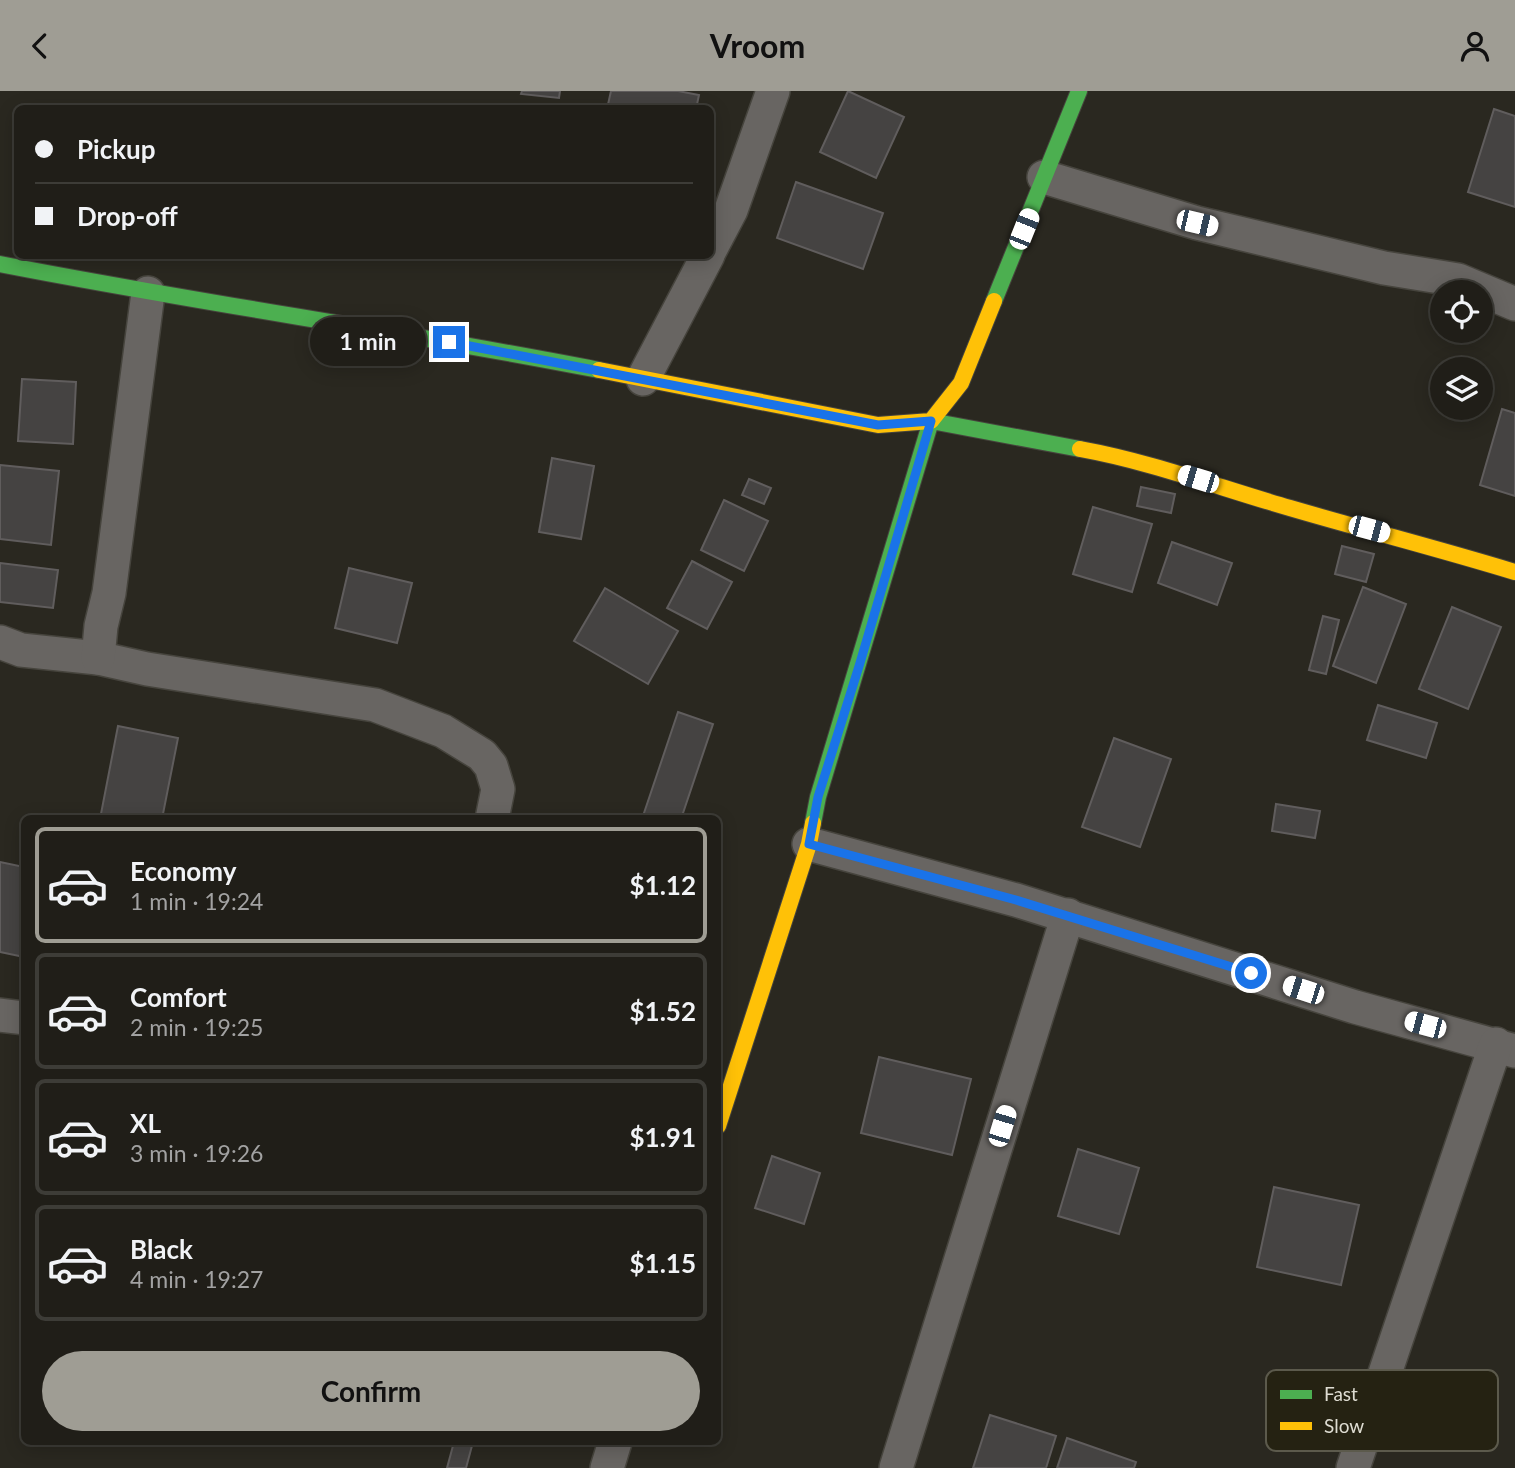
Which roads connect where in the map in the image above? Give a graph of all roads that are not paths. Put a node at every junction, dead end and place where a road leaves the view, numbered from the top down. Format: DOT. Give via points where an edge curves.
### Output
graph roads {
  1 [pos="773,91"];
  2 [pos="1079,91"];
  3 [pos="1045,177"];
  4 [pos="714,242"];
  5 [pos="706,259"];
  6 [pos="0,264"];
  7 [pos="148,293"];
  8 [pos="1515,303"];
  9 [pos="643,379"];
  10 [pos="931,421"];
  11 [pos="1515,572"];
  12 [pos="0,642"];
  13 [pos="98,658"];
  14 [pos="493,815"];
  15 [pos="809,844"];
  16 [pos="1068,915"];
  17 [pos="0,1015"];
  18 [pos="21,1018"];
  19 [pos="1505,1048"];
  20 [pos="721,1117"];
  21 [pos="1388,1370"];
  22 [pos="614,1445"];
  23 [pos="1359,1451"];
  24 [pos="607,1468"];
  25 [pos="896,1468"];
  26 [pos="1353,1468"];
  1 -- 4 [label="street"];
  2 -- 3 [label="street"];
  3 -- 8 [label="street" via="1197,223 1384,268 1458,280"];
  3 -- 10 [label="street" via="961,383"];
  5 -- 9 [label="street"];
  6 -- 7 [label="street"];
  7 -- 9 [label="street"];
  7 -- 13 [label="street"];
  9 -- 10 [label="street" via="878,425"];
  10 -- 11 [label="street" via="1129,458"];
  10 -- 15 [label="street" via="818,797"];
  12 -- 13 [label="street" via="22,650"];
  13 -- 14 [label="street" via="375,705 443,731 482,755 491,767 498,789"];
  15 -- 16 [label="street"];
  15 -- 20 [label="street"];
  16 -- 19 [label="street" via="1355,1007"];
  16 -- 25 [label="street"];
  17 -- 18 [label="street"];
  19 -- 21 [label="street"];
  22 -- 24 [label="street"];
  23 -- 26 [label="street"];
}
